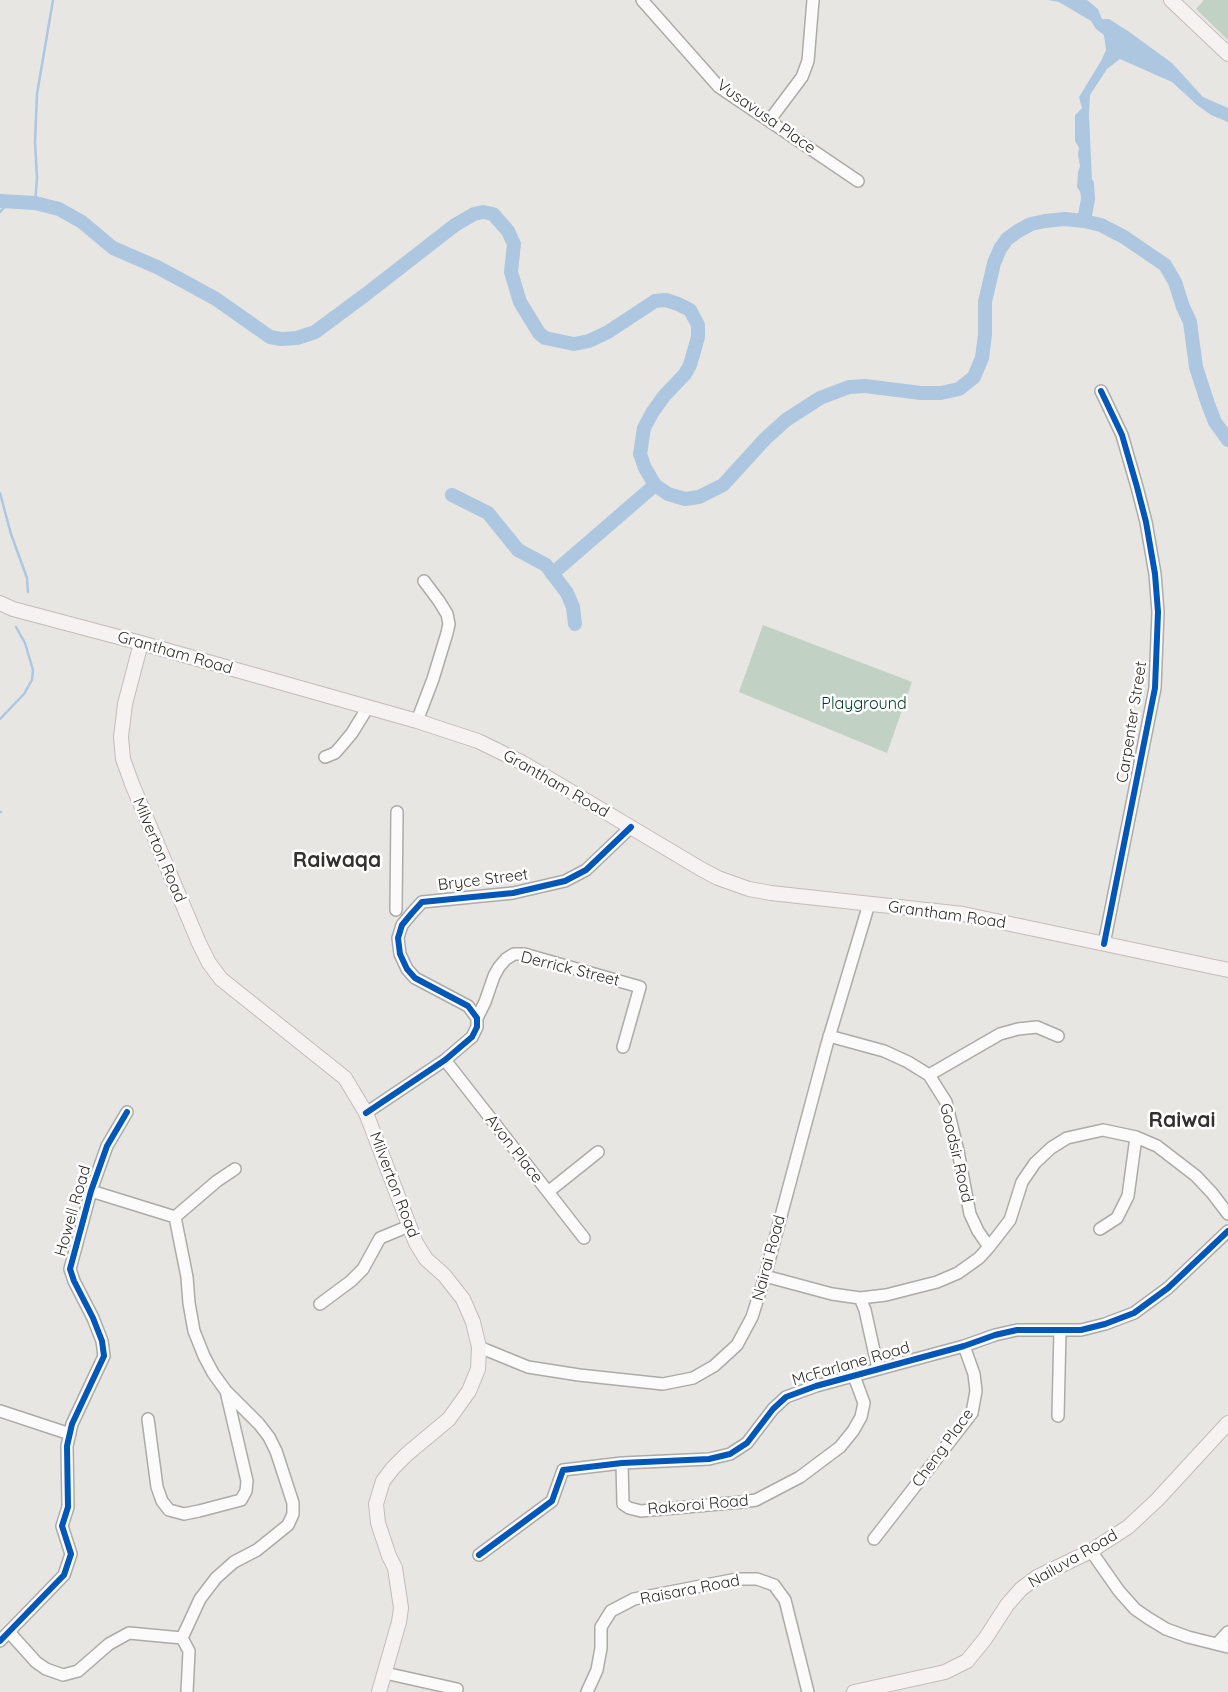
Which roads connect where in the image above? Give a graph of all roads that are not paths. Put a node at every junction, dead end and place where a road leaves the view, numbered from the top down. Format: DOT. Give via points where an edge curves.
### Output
graph roads {
  1 [pos="642,0"];
  2 [pos="813,0"];
  3 [pos="1171,0"];
  4 [pos="1228,54"];
  5 [pos="769,121"];
  6 [pos="858,181"];
  7 [pos="1101,391"];
  8 [pos="424,581"];
  9 [pos="0,603"];
  10 [pos="141,643"];
  11 [pos="368,707"];
  12 [pos="417,721"];
  13 [pos="325,757"];
  14 [pos="397,812"];
  15 [pos="631,827"];
  16 [pos="869,904"];
  17 [pos="396,910"];
  18 [pos="1104,944"];
  19 [pos="1228,970"];
  20 [pos="477,1018"];
  21 [pos="830,1036"];
  22 [pos="1058,1036"];
  23 [pos="623,1047"];
  24 [pos="445,1060"];
  25 [pos="929,1076"];
  26 [pos="127,1112"];
  27 [pos="366,1112"];
  28 [pos="1136,1137"];
  29 [pos="598,1152"];
  30 [pos="235,1169"];
  31 [pos="91,1191"];
  32 [pos="548,1192"];
  33 [pos="1228,1214"];
  34 [pos="175,1217"];
  35 [pos="409,1226"];
  36 [pos="1100,1229"];
  37 [pos="1228,1231"];
  38 [pos="584,1238"];
  39 [pos="989,1247"];
  40 [pos="765,1276"];
  41 [pos="860,1298"];
  42 [pos="320,1304"];
  43 [pos="1060,1330"];
  44 [pos="964,1346"];
  45 [pos="479,1347"];
  46 [pos="878,1369"];
  47 [pos="854,1376"];
  48 [pos="226,1391"];
  49 [pos="0,1411"];
  50 [pos="1058,1416"];
  51 [pos="148,1419"];
  52 [pos="1228,1423"];
  53 [pos="70,1434"];
  54 [pos="622,1463"];
  55 [pos="874,1539"];
  56 [pos="1091,1551"];
  57 [pos="479,1555"];
  58 [pos="9,1632"];
  59 [pos="1228,1632"];
  60 [pos="182,1638"];
  61 [pos="0,1641"];
  62 [pos="1223,1645"];
  63 [pos="385,1674"];
  64 [pos="457,1689"];
  65 [pos="187,1692"];
  66 [pos="379,1692"];
  67 [pos="587,1692"];
  68 [pos="808,1692"];
  69 [pos="854,1692"];
  1 -- 5 [label="street, Vusavusa Place" via="719,87"];
  2 -- 5 [label="street" via="808,62 802,77"];
  3 -- 4 [label="main road"];
  5 -- 6 [label="street, Vusavusa Place"];
  7 -- 18 [label="street, Carpenter Street" via="1122,435 1135,478 1155,574 1158,612 1155,688"];
  8 -- 12 [label="street" via="447,614 449,624"];
  9 -- 10 [label="main road, Grantham Road"];
  10 -- 11 [label="main road, Grantham Road"];
  10 -- 27 [label="main road, Milverton Road" via="125,704 121,737 123,759 199,943 221,980 345,1078"];
  11 -- 12 [label="main road, Grantham Road"];
  11 -- 13 [label="street" via="342,745"];
  12 -- 15 [label="main road, Grantham Road" via="478,741 523,763"];
  14 -- 17 [label="street"];
  15 -- 16 [label="main road, Grantham Road" via="718,878 749,889"];
  15 -- 20 [label="street, Bryce Street" via="586,870 565,881 513,893 422,902 402,925 398,938 400,954 407,969 420,981 468,1006"];
  16 -- 18 [label="main road, Grantham Road" via="963,914"];
  16 -- 21 [label="street, Nairai Road"];
  18 -- 19 [label="main road, Grantham Road"];
  20 -- 23 [label="street, Derrick Street" via="499,967 514,954 524,954 640,987"];
  20 -- 24 [label="street" via="472,1037"];
  21 -- 25 [label="street, Goodsir Road" via="884,1051"];
  21 -- 40 [label="street, Nairai Road"];
  22 -- 25 [label="street" via="1037,1027 1000,1034"];
  24 -- 27 [label="street"];
  24 -- 32 [label="street, Avon Place"];
  25 -- 39 [label="street, Goodsir Road" via="946,1102 970,1214"];
  26 -- 31 [label="street, Howell Road" via="107,1146"];
  27 -- 35 [label="main road, Milverton Road"];
  28 -- 33 [label="street" via="1157,1146 1196,1176"];
  28 -- 36 [label="street" via="1128,1196 1117,1218"];
  28 -- 39 [label="street" via="1103,1130 1067,1138 1051,1148 1022,1182 1010,1220"];
  29 -- 32 [label="street"];
  30 -- 34 [label="street"];
  31 -- 34 [label="street"];
  31 -- 53 [label="street, Howell Road" via="70,1269 102,1341 104,1356"];
  32 -- 38 [label="street, Avon Place"];
  34 -- 48 [label="street" via="194,1331 213,1373"];
  35 -- 42 [label="street" via="380,1238 363,1269"];
  35 -- 45 [label="main road, Milverton Road" via="426,1259 463,1299"];
  37 -- 43 [label="street, McFarlane Road" via="1168,1288 1134,1313 1081,1330"];
  39 -- 41 [label="street" via="958,1273 938,1282 895,1294"];
  40 -- 41 [label="street"];
  40 -- 45 [label="street, Nairai Road" via="752,1317 737,1345 714,1366 693,1378 663,1384 578,1375 528,1367"];
  41 -- 46 [label="street"];
  43 -- 44 [label="street, McFarlane Road" via="1016,1330"];
  43 -- 50 [label="street"];
  44 -- 46 [label="street, McFarlane Road"];
  44 -- 55 [label="street, Cheng Place" via="974,1374 976,1391 972,1413"];
  45 -- 63 [label="main road, Milverton Road" via="478,1369 469,1391 448,1419 393,1468 383,1481 376,1504 378,1523 395,1568 401,1608"];
  46 -- 47 [label="street, McFarlane Road"];
  47 -- 54 [label="street, McFarlane Road" via="786,1397 748,1443 730,1454 709,1459"];
  47 -- 54 [label="street, Rakoroi Road" via="864,1403 853,1431 840,1447 800,1477 756,1500 641,1511 629,1508 623,1504"];
  48 -- 51 [label="street" via="247,1481 241,1500 184,1514 169,1510 157,1487"];
  48 -- 60 [label="street" via="260,1424 276,1451 293,1503 293,1514 288,1524 257,1550 234,1562 216,1578 200,1599"];
  49 -- 53 [label="street"];
  52 -- 56 [label="main road, Nailuva Road" via="1157,1500 1128,1527"];
  53 -- 58 [label="street, Howell Road" via="67,1446 68,1507 62,1526 71,1554 64,1575"];
  54 -- 57 [label="street, McFarlane Road" via="563,1470 552,1501"];
  56 -- 62 [label="street" via="1119,1591 1148,1618 1166,1629"];
  56 -- 69 [label="main road, Nailuva Road" via="1037,1577 1021,1589 967,1661 945,1672"];
  58 -- 60 [label="street" via="36,1662 63,1675 78,1671 108,1644 129,1633"];
  58 -- 61 [label="street, Howell Road"];
  59 -- 62 [label="street"];
  60 -- 65 [label="street" via="189,1651"];
  63 -- 64 [label="street"];
  63 -- 66 [label="main road, Milverton Road"];
  67 -- 68 [label="street, Raisara Road" via="597,1670 601,1627 611,1611 634,1599 737,1579 757,1579 774,1585 785,1600"];
}
